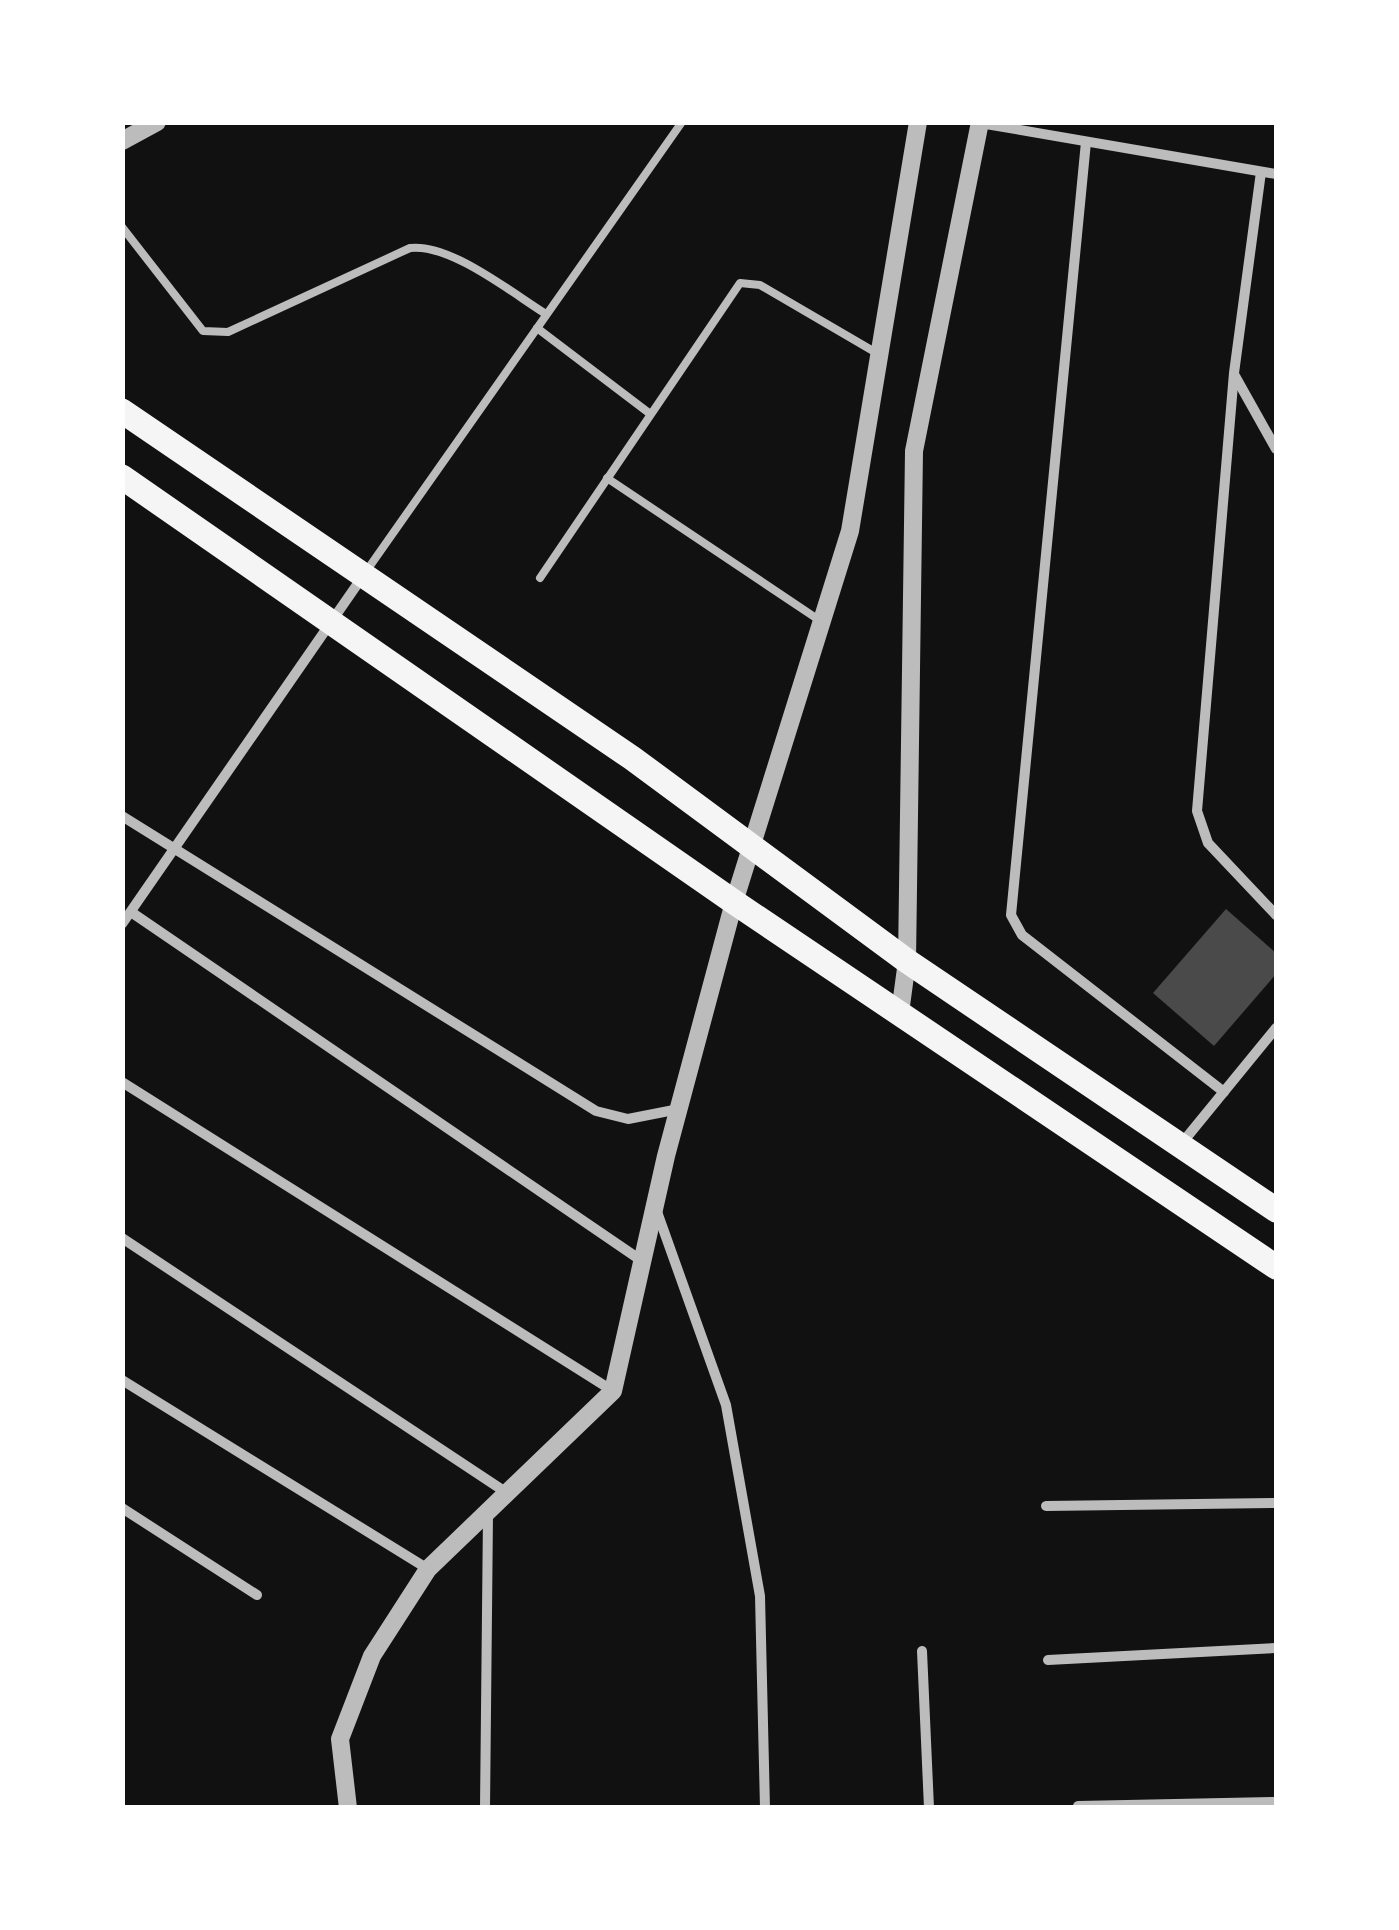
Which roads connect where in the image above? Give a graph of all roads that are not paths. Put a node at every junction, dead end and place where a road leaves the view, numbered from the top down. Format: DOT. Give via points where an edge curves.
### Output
graph roads {
  1 [pos="157,122"];
  2 [pos="682,122"];
  3 [pos="918,122"];
  4 [pos="980,123"];
  5 [pos="122,140"];
  6 [pos="1086,142"];
  7 [pos="1261,172"];
  8 [pos="1276,174"];
  9 [pos="122,226"];
  10 [pos="546,314"];
  11 [pos="537,328"];
  12 [pos="880,355"];
  13 [pos="1234,373"];
  14 [pos="122,411"];
  15 [pos="649,414"];
  16 [pos="1276,449"];
  17 [pos="122,477"];
  18 [pos="606,478"];
  19 [pos="364,574"];
  20 [pos="540,578"];
  21 [pos="332,619"];
  22 [pos="820,622"];
  23 [pos="122,816"];
  24 [pos="174,847"];
  25 [pos="750,848"];
  26 [pos="734,902"];
  27 [pos="131,912"];
  28 [pos="1276,915"];
  29 [pos="122,924"];
  30 [pos="908,961"];
  31 [pos="900,1013"];
  32 [pos="1276,1028"];
  33 [pos="122,1082"];
  34 [pos="1224,1092"];
  35 [pos="680,1109"];
  36 [pos="1180,1146"];
  37 [pos="655,1207"];
  38 [pos="1276,1210"];
  39 [pos="122,1238"];
  40 [pos="643,1261"];
  41 [pos="1276,1267"];
  42 [pos="122,1380"];
  43 [pos="614,1391"];
  44 [pos="508,1493"];
  45 [pos="1276,1503"];
  46 [pos="1046,1506"];
  47 [pos="122,1508"];
  48 [pos="488,1512"];
  49 [pos="428,1569"];
  50 [pos="257,1596"];
  51 [pos="1276,1648"];
  52 [pos="922,1651"];
  53 [pos="1048,1660"];
  54 [pos="1276,1802"];
  55 [pos="1078,1806"];
  56 [pos="348,1808"];
  57 [pos="486,1808"];
  58 [pos="764,1808"];
  59 [pos="929,1808"];
  1 -- 5 [label="street"];
  2 -- 10 [label="lane"];
  3 -- 12 [label="street"];
  4 -- 6 [label="street"];
  4 -- 30 [label="street" via="914,451"];
  6 -- 7 [label="street"];
  6 -- 34 [label="street" via="1011,916 1022,935"];
  7 -- 8 [label="street"];
  7 -- 13 [label="street"];
  9 -- 10 [label="lane" via="204,332 228,332 424,246"];
  10 -- 11 [label="lane"];
  11 -- 15 [label="lane"];
  11 -- 19 [label="lane"];
  12 -- 15 [label="lane" via="760,285 740,283"];
  12 -- 22 [label="street" via="850,531"];
  13 -- 16 [label="street"];
  13 -- 28 [label="street" via="1197,812 1208,843"];
  14 -- 19 [label="main road"];
  15 -- 18 [label="lane"];
  17 -- 21 [label="main road"];
  18 -- 20 [label="lane"];
  18 -- 22 [label="lane"];
  19 -- 21 [label="street"];
  19 -- 25 [label="main road" via="632,758"];
  21 -- 24 [label="street"];
  21 -- 26 [label="main road"];
  22 -- 25 [label="street"];
  23 -- 24 [label="street"];
  24 -- 27 [label="street"];
  24 -- 35 [label="street" via="596,1111 628,1118"];
  25 -- 26 [label="street"];
  25 -- 30 [label="main road"];
  26 -- 31 [label="main road"];
  26 -- 35 [label="street"];
  27 -- 29 [label="street"];
  27 -- 40 [label="street"];
  30 -- 31 [label="street"];
  30 -- 36 [label="main road"];
  31 -- 41 [label="main road"];
  32 -- 34 [label="street"];
  33 -- 43 [label="street"];
  34 -- 36 [label="street"];
  35 -- 37 [label="street"];
  36 -- 38 [label="main road"];
  37 -- 40 [label="street"];
  37 -- 58 [label="street" via="726,1405 760,1596"];
  39 -- 44 [label="street"];
  40 -- 43 [label="street"];
  42 -- 49 [label="street"];
  43 -- 44 [label="street"];
  44 -- 48 [label="street"];
  45 -- 46 [label="street"];
  47 -- 50 [label="street"];
  48 -- 49 [label="street"];
  48 -- 57 [label="street"];
  49 -- 56 [label="street" via="372,1656 340,1739"];
  51 -- 53 [label="street"];
  52 -- 59 [label="street"];
  54 -- 55 [label="street"];
}
